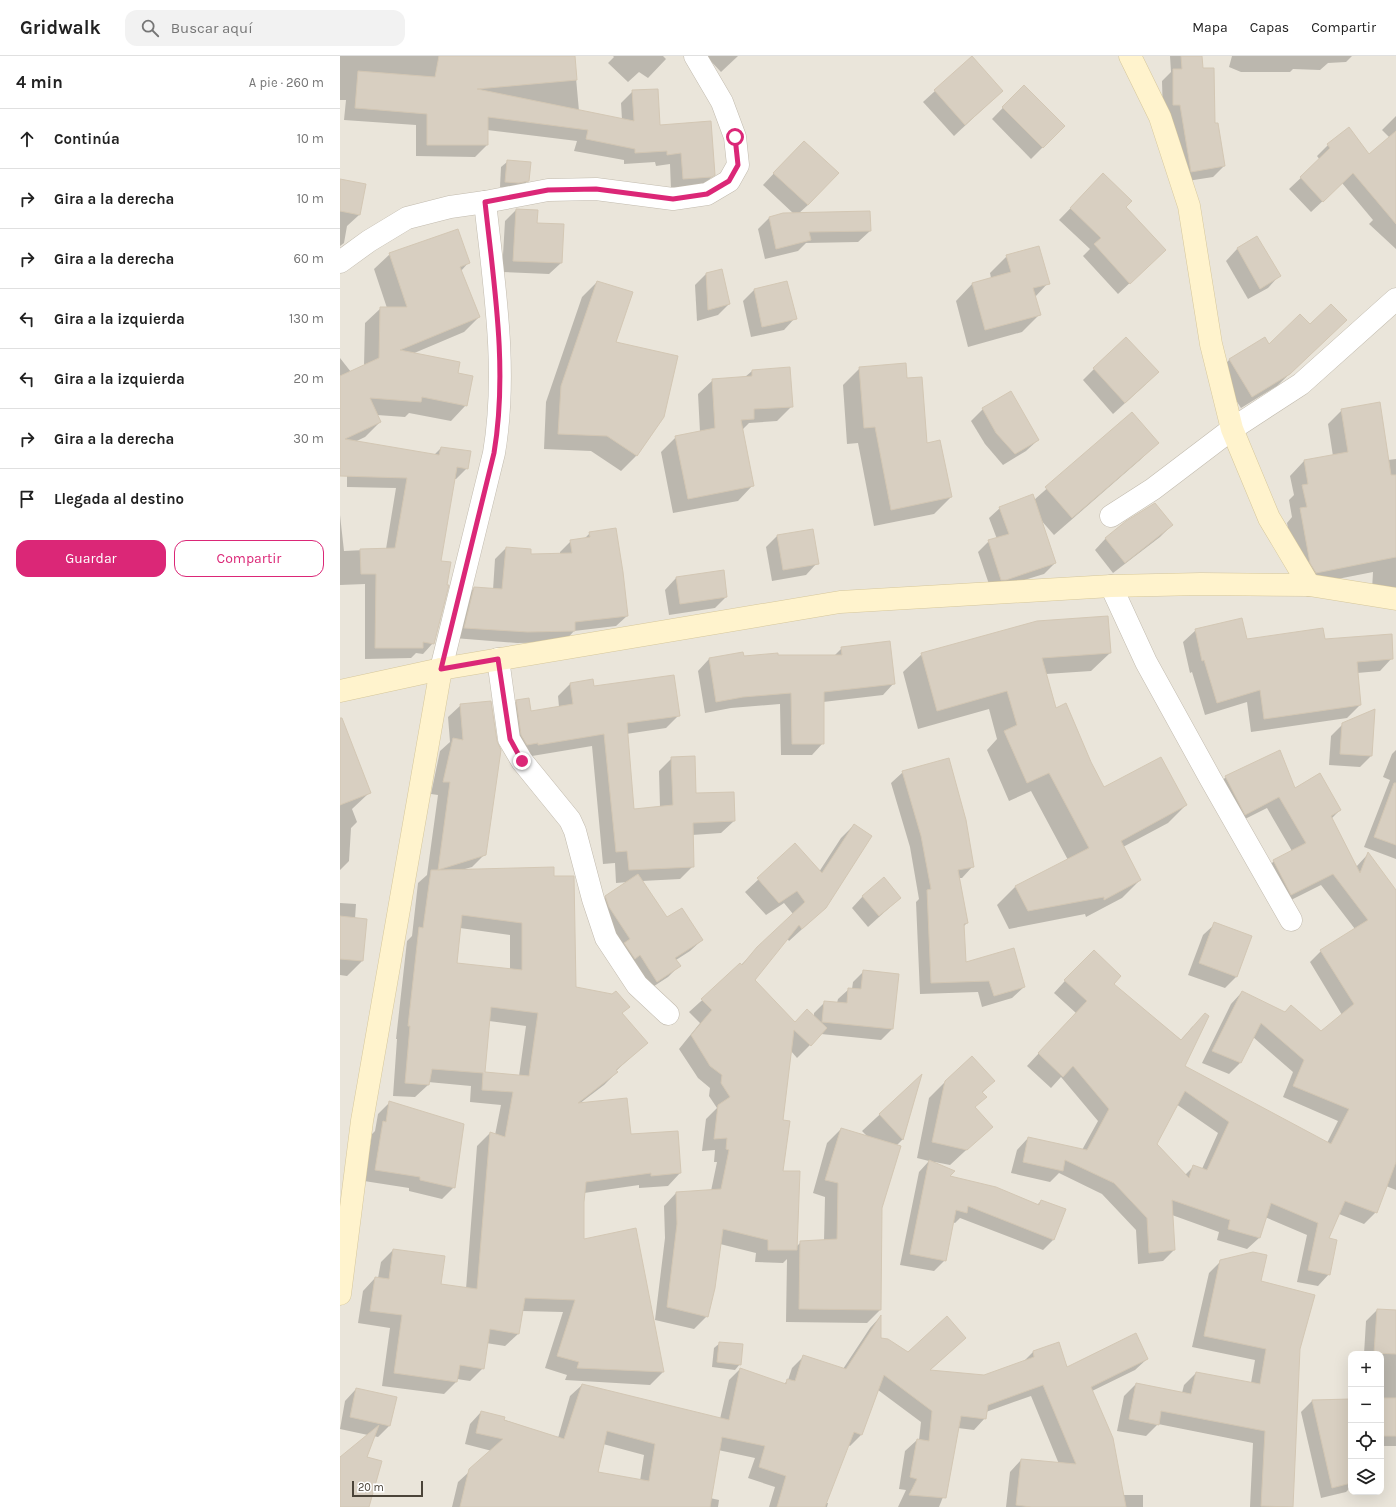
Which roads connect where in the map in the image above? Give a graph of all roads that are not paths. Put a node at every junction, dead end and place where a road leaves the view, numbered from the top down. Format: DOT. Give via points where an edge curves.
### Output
graph roads {
  1 [pos="695,56"];
  2 [pos="1130,56"];
  3 [pos="485,202"];
  4 [pos="340,262"];
  5 [pos="1396,299"];
  6 [pos="1232,429"];
  7 [pos="1111,516"];
  8 [pos="1309,585"];
  9 [pos="1111,586"];
  10 [pos="1396,598"];
  11 [pos="498,659"];
  12 [pos="441,669"];
  13 [pos="340,691"];
  14 [pos="1291,920"];
  15 [pos="668,1014"];
  16 [pos="340,1294"];
  1 -- 3 [label="street" via="722,102 735,137 738,165 729,181 707,194 673,199 596,189 548,190"];
  2 -- 6 [label="street" via="1160,117 1189,206 1211,344"];
  3 -- 4 [label="street" via="450,207 407,218"];
  3 -- 12 [label="street" via="500,344 498,428"];
  5 -- 6 [label="street" via="1301,384"];
  6 -- 7 [label="street" via="1153,489"];
  6 -- 8 [label="street" via="1269,518"];
  8 -- 9 [label="street"];
  8 -- 10 [label="street"];
  9 -- 11 [label="street" via="840,602"];
  9 -- 14 [label="street" via="1146,662"];
  11 -- 12 [label="street"];
  11 -- 15 [label="street" via="510,739 522,761 570,820 606,938 637,985"];
  12 -- 13 [label="street"];
  12 -- 16 [label="street" via="362,1120"];
}
